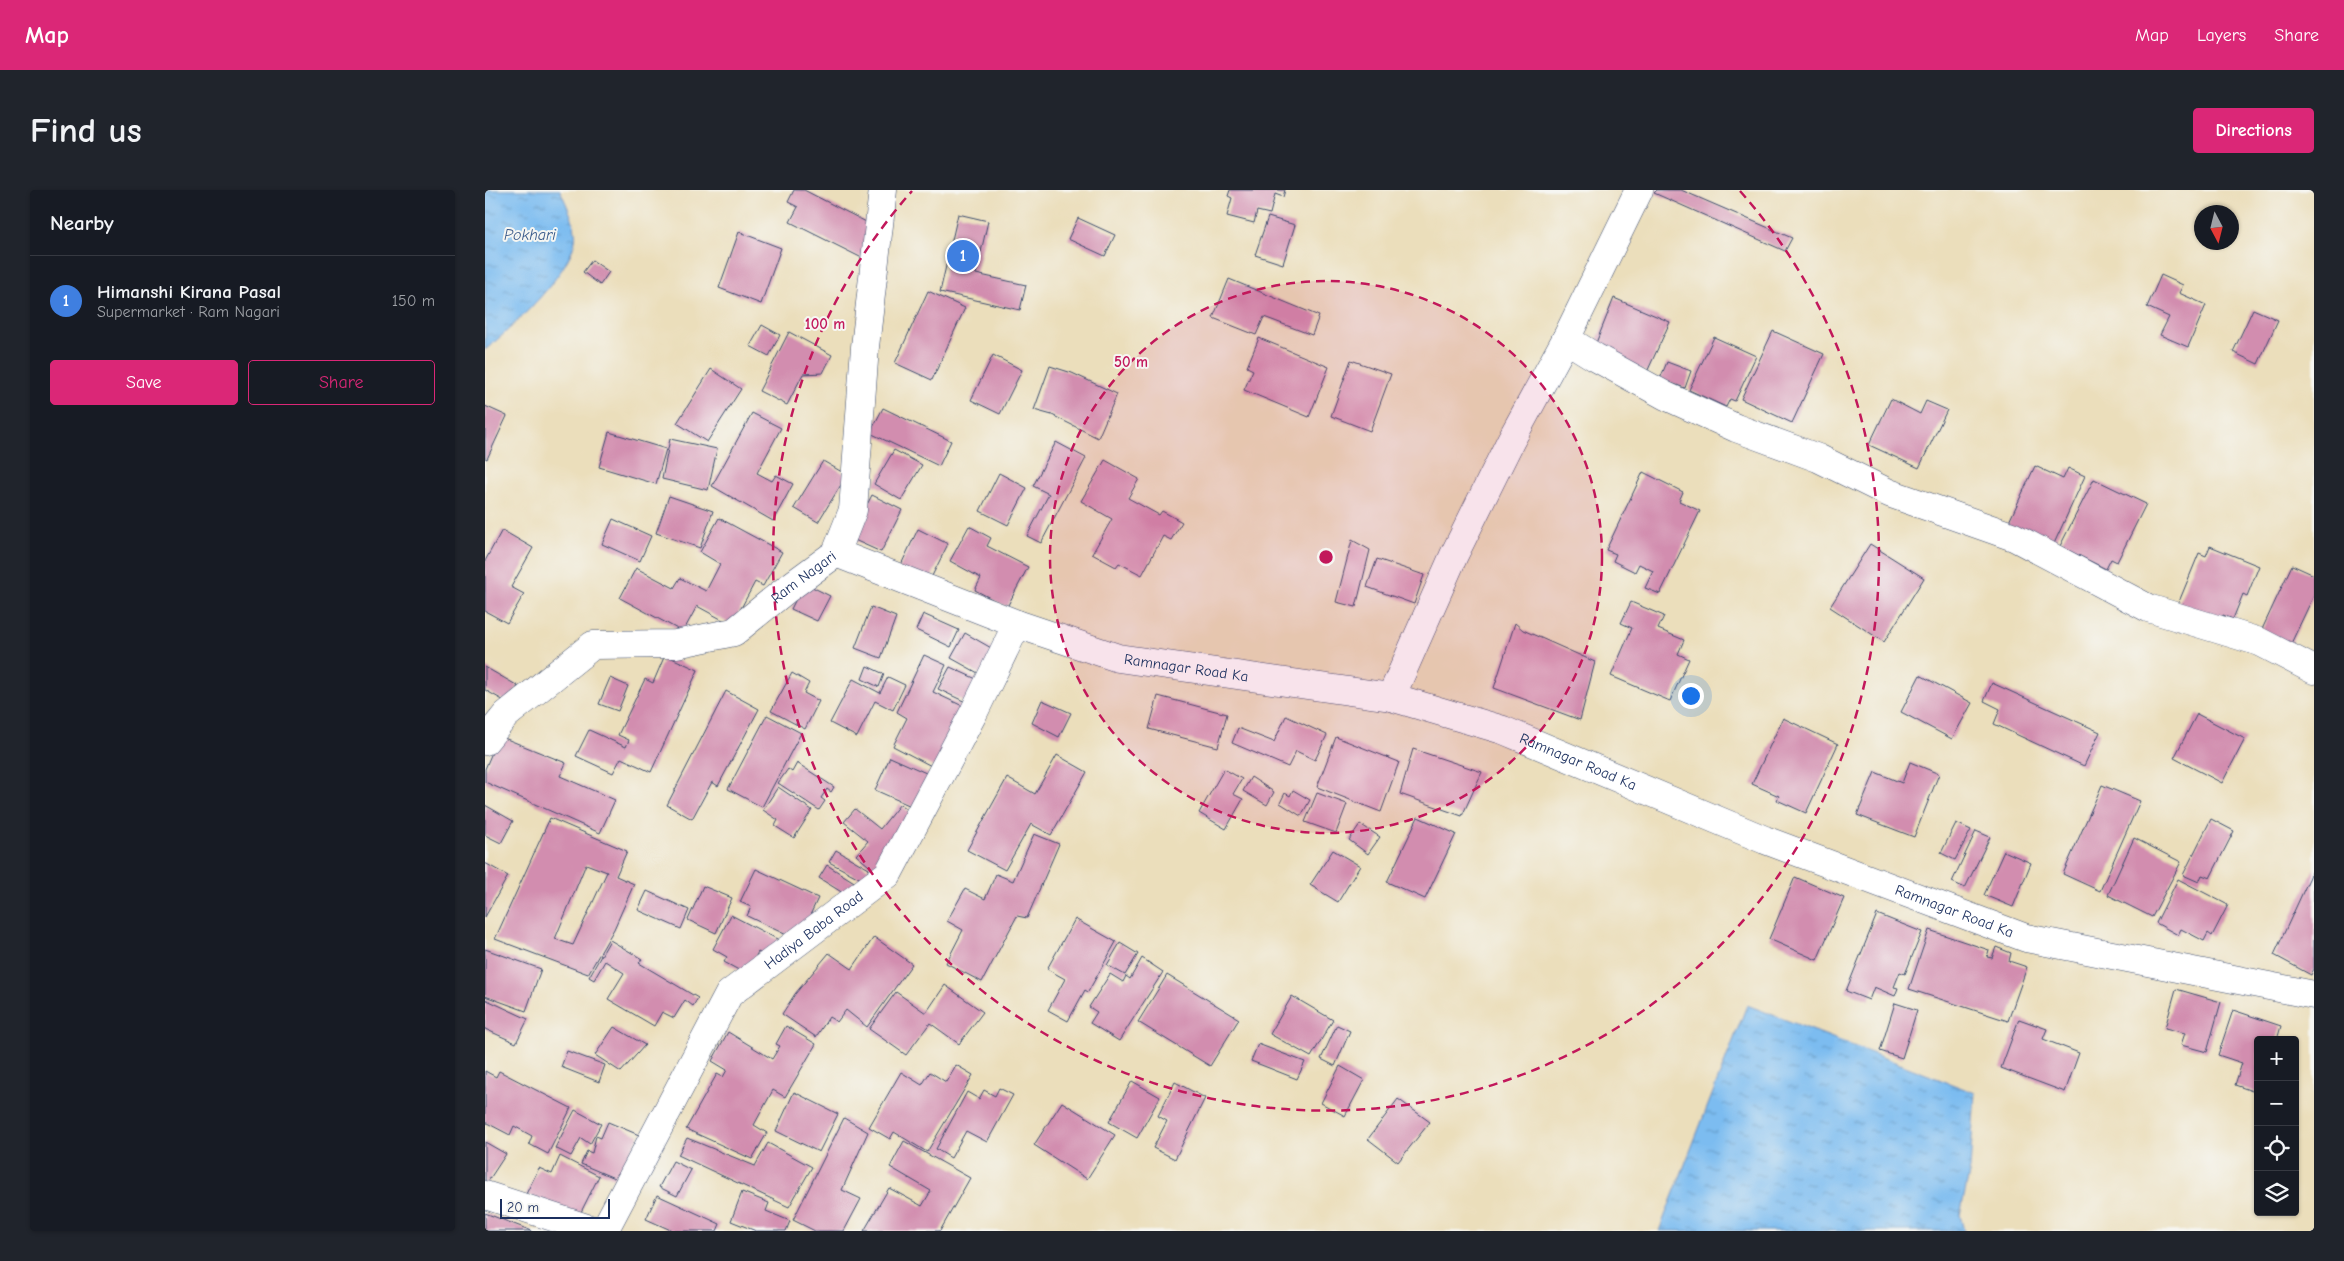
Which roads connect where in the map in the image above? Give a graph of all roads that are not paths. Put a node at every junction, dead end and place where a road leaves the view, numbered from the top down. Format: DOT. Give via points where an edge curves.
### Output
graph roads {
  1 [pos="883,190"];
  2 [pos="1639,190"];
  3 [pos="1566,339"];
  4 [pos="836,553"];
  5 [pos="1017,624"];
  6 [pos="2314,670"];
  7 [pos="1391,696"];
  8 [pos="485,742"];
  9 [pos="2314,995"];
  10 [pos="485,1195"];
  11 [pos="596,1231"];
  12 [pos="604,1231"];
  1 -- 4 [label="street, Ram Nagari" via="865,347 853,510"];
  2 -- 3 [label="street"];
  3 -- 6 [label="street" via="1666,396 1737,428 1818,458 1889,493 2014,537 2148,608 2260,642"];
  3 -- 7 [label="street" via="1454,555"];
  4 -- 5 [label="street, Ramnagar Road Ka"];
  4 -- 8 [label="street, Ram Nagari" via="734,632 676,644 593,645 505,714"];
  5 -- 7 [label="street, Ramnagar Road Ka" via="1118,658"];
  5 -- 12 [label="street, Hadiya Baba Road" via="888,874 729,994"];
  7 -- 9 [label="street, Ramnagar Road Ka" via="1503,730 1765,840 2026,938"];
  10 -- 11 [label="street"];
}
